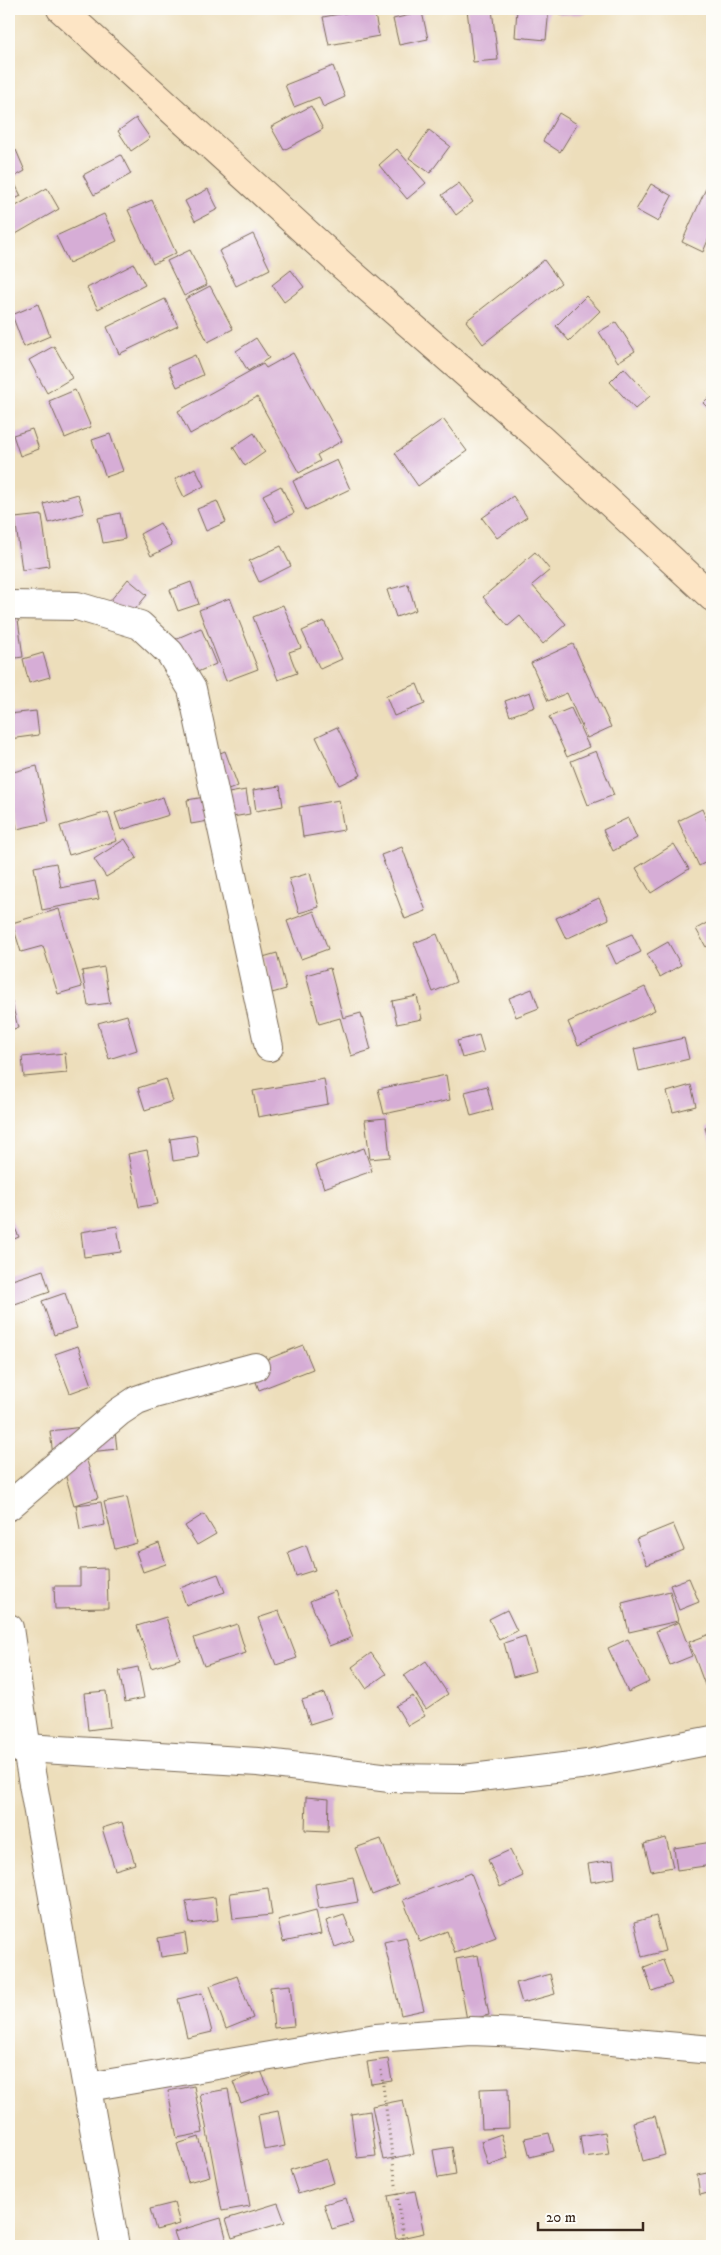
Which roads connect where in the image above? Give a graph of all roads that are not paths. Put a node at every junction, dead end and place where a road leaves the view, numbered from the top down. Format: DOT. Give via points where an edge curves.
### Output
graph roads {
  1 [pos="61,9"];
  2 [pos="712,597"];
  3 [pos="9,605"];
  4 [pos="269,1047"];
  5 [pos="255,1367"];
  6 [pos="9,1506"];
  7 [pos="9,1628"];
  8 [pos="712,1740"];
  9 [pos="18,1748"];
  10 [pos="712,2050"];
  11 [pos="88,2087"];
  12 [pos="115,2246"];
  1 -- 2 [label="street" via="343,266 542,440"];
  3 -- 4 [label="street" via="77,606 140,625 170,653 192,689"];
  5 -- 6 [label="street" via="137,1400"];
  7 -- 9 [label="street"];
  8 -- 9 [label="street" via="588,1764 464,1778 390,1778 249,1761"];
  9 -- 11 [label="street"];
  10 -- 11 [label="street" via="471,2031 376,2038"];
  11 -- 12 [label="street"];
}
